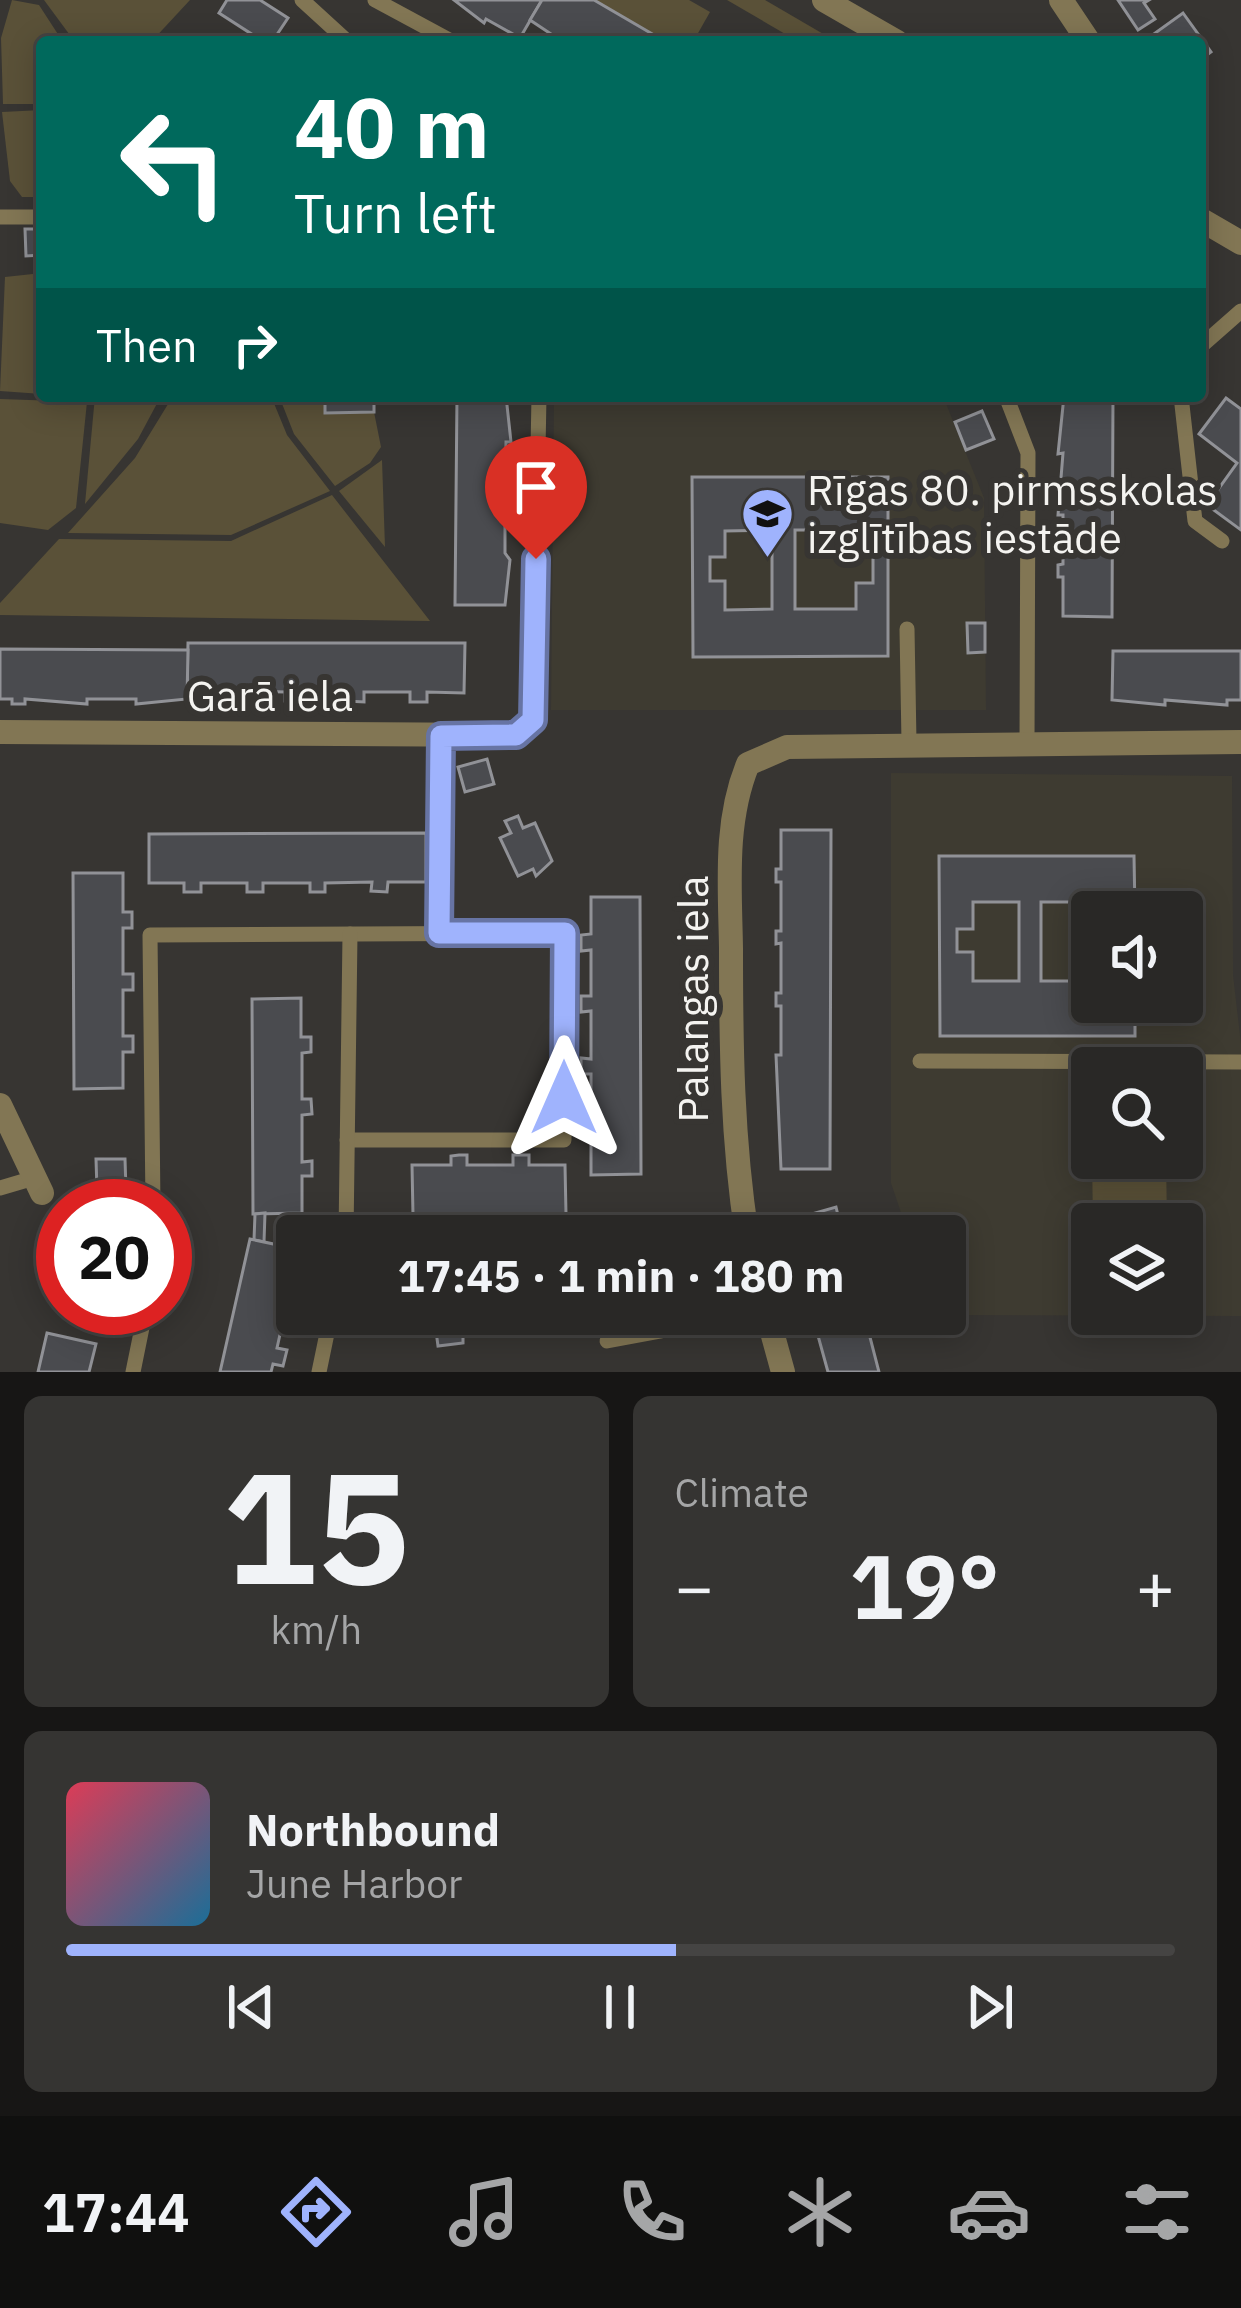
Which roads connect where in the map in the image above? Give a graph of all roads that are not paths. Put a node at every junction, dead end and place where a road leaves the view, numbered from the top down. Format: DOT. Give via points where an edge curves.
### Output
graph roads {
  1 [pos="302,0"];
  2 [pos="375,0"];
  3 [pos="824,0"];
  4 [pos="1061,0"];
  5 [pos="341,36"];
  6 [pos="442,36"];
  7 [pos="887,36"];
  8 [pos="1085,36"];
  9 [pos="0,217"];
  10 [pos="36,217"];
  11 [pos="1206,223"];
  12 [pos="1241,243"];
  13 [pos="1241,311"];
  14 [pos="1206,342"];
  15 [pos="539,402"];
  16 [pos="1008,402"];
  17 [pos="1182,402"];
  18 [pos="1222,541"];
  19 [pos="907,629"];
  20 [pos="533,720"];
  21 [pos="0,733"];
  22 [pos="441,736"];
  23 [pos="909,742"];
  24 [pos="1027,742"];
  25 [pos="1241,742"];
  26 [pos="439,933"];
  27 [pos="350,934"];
  28 [pos="920,1061"];
  29 [pos="1241,1062"];
  30 [pos="0,1105"];
  31 [pos="347,1140"];
  32 [pos="153,1179"];
  33 [pos="36,1182"];
  34 [pos="36,1186"];
  35 [pos="0,1188"];
  36 [pos="346,1215"];
  37 [pos="744,1215"];
  38 [pos="141,1335"];
  39 [pos="327,1335"];
  40 [pos="639,1335"];
  41 [pos="773,1335"];
  42 [pos="607,1341"];
  43 [pos="133,1372"];
  44 [pos="319,1372"];
  45 [pos="783,1372"];
  1 -- 5 [label="lane"];
  2 -- 6 [label="lane"];
  3 -- 7 [label="street"];
  4 -- 8 [label="street"];
  9 -- 10 [label="lane"];
  11 -- 12 [label="street"];
  13 -- 14 [label="lane"];
  15 -- 20 [label="lane"];
  16 -- 24 [label="lane" via="1028,453"];
  17 -- 18 [label="lane" via="1195,521"];
  19 -- 23 [label="lane"];
  20 -- 22 [label="street, Garā iela" via="516,735"];
  21 -- 22 [label="street, Garā iela"];
  22 -- 26 [label="lane"];
  23 -- 24 [label="street"];
  23 -- 37 [label="street, Palangas iela" via="788,746 748,764 734,799 732,1137"];
  24 -- 25 [label="street"];
  26 -- 27 [label="lane"];
  26 -- 31 [label="lane" via="565,933 564,1140"];
  27 -- 31 [label="lane"];
  27 -- 32 [label="lane" via="150,934"];
  28 -- 29 [label="lane"];
  30 -- 33 [label="street"];
  31 -- 36 [label="lane"];
  34 -- 35 [label="lane"];
  38 -- 43 [label="lane"];
  39 -- 44 [label="lane"];
  40 -- 42 [label="lane"];
  41 -- 45 [label="street"];
}
